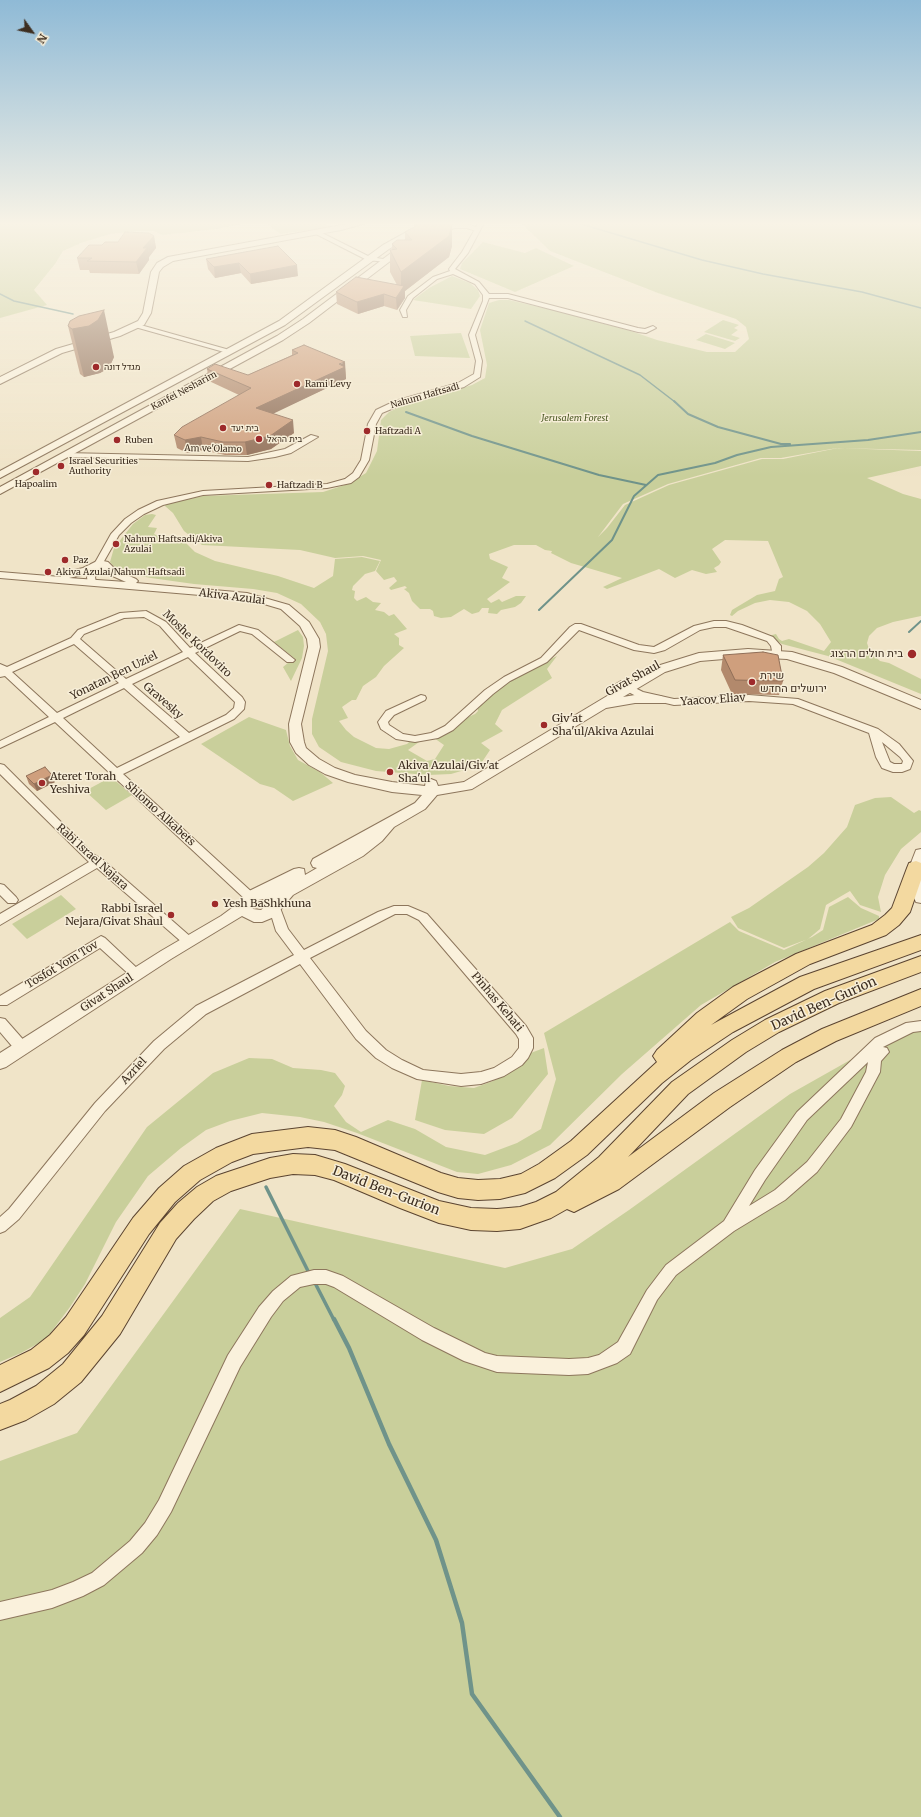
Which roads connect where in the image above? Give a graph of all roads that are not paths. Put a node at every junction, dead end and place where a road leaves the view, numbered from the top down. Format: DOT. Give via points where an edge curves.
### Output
graph roads {
  1 [pos="148,307"];
  2 [pos="304,307"];
  3 [pos="325,307"];
  4 [pos="405,307"];
  5 [pos="483,307"];
  6 [pos="548,307"];
  7 [pos="405,316"];
  8 [pos="137,326"];
  9 [pos="653,328"];
  10 [pos="224,350"];
  11 [pos="0,381"];
  12 [pos="314,437"];
  13 [pos="76,449"];
  14 [pos="65,455"];
  15 [pos="108,455"];
  16 [pos="0,475"];
  17 [pos="0,491"];
  18 [pos="102,560"];
  19 [pos="0,571"];
  20 [pos="0,575"];
  21 [pos="65,575"];
  22 [pos="93,579"];
  23 [pos="132,581"];
  24 [pos="75,640"];
  25 [pos="776,650"];
  26 [pos="189,653"];
  27 [pos="290,660"];
  28 [pos="2,671"];
  29 [pos="656,672"];
  30 [pos="126,684"];
  31 [pos="625,686"];
  32 [pos="921,696"];
  33 [pos="421,698"];
  34 [pos="661,700"];
  35 [pos="921,705"];
  36 [pos="597,707"];
  37 [pos="55,718"];
  38 [pos="874,731"];
  39 [pos="188,738"];
  40 [pos="0,745"];
  41 [pos="0,768"];
  42 [pos="115,773"];
  43 [pos="467,786"];
  44 [pos="392,787"];
  45 [pos="429,787"];
  46 [pos="404,813"];
  47 [pos="919,861"];
  48 [pos="98,862"];
  49 [pos="321,866"];
  50 [pos="0,888"];
  51 [pos="921,898"];
  52 [pos="12,900"];
  53 [pos="254,906"];
  54 [pos="275,907"];
  55 [pos="0,920"];
  56 [pos="282,931"];
  57 [pos="188,942"];
  58 [pos="921,942"];
  59 [pos="302,957"];
  60 [pos="921,964"];
  61 [pos="136,974"];
  62 [pos="921,998"];
  63 [pos="2,1001"];
  64 [pos="0,1023"];
  65 [pos="921,1026"];
  66 [pos="22,1048"];
  67 [pos="882,1052"];
  68 [pos="0,1062"];
  69 [pos="623,1105"];
  70 [pos="520,1218"];
  71 [pos="0,1226"];
  72 [pos="729,1226"];
  73 [pos="0,1379"];
  74 [pos="0,1417"];
  75 [pos="0,1611"];
  1 -- 8 [label="street" via="145,320"];
  2 -- 16 [label="street, Kanfei Nesharim" via="282,323"];
  3 -- 13 [label="street, Kanfei Nesharim" via="280,338"];
  4 -- 7 [label="street"];
  5 -- 18 [label="street, Nahum Haftsadi" via="472,330 479,361 477,375 461,385 398,402 379,412 372,424 365,460 356,475 327,486 210,492 160,503 128,521 115,534"];
  6 -- 9 [label="street" via="638,330 646,331"];
  8 -- 10 [label="street"];
  8 -- 11 [label="street" via="59,351"];
  12 -- 15 [label="street, Am ve'Olamo" via="274,455 248,459"];
  13 -- 14 [label="street, Kanfei Nesharim"];
  13 -- 15 [label="street, Am ve'Olamo"];
  14 -- 15 [label="street, Am ve'Olamo"];
  14 -- 17 [label="street, Kanfei Nesharim"];
  18 -- 21 [label="street" via="86,571"];
  18 -- 22 [label="street, Nahum Haftsadi"];
  18 -- 23 [label="street" via="112,572"];
  19 -- 21 [label="street, Akiva Azulai"];
  20 -- 22 [label="street, Akiva Azulai"];
  21 -- 22 [label="street, Akiva Azulai"];
  22 -- 23 [label="street, Akiva Azulai"];
  22 -- 44 [label="street, Akiva Azulai" via="247,596 268,601 291,612 310,631 314,647 295,724 297,742 301,750 314,762 330,771"];
  23 -- 45 [label="street, Akiva Azulai" via="264,595 298,609 312,622 321,644 302,726 305,740 310,747 321,758 354,772"];
  24 -- 26 [label="street, Moshe Kordoviro" via="81,632 116,617 146,614 158,621"];
  24 -- 28 [label="street"];
  24 -- 30 [label="street, Gravesky"];
  25 -- 29 [label="street, Givat Shaul" via="704,656"];
  25 -- 31 [label="street, Givat Shaul" via="745,646 695,652 655,665"];
  25 -- 32 [label="street, Givat Shaul" via="800,650"];
  25 -- 33 [label="street" via="770,639 726,624 697,628 654,650 637,648 578,626 544,660 488,692 449,728 434,736 400,738 385,727 383,722 390,713"];
  25 -- 35 [label="street, Givat Shaul" via="838,670"];
  26 -- 27 [label="street, Yonatan Ben Uziel" via="239,628 255,632"];
  26 -- 30 [label="street, Yonatan Ben Uziel"];
  26 -- 39 [label="street, Moshe Kordoviro" via="238,699 240,705 230,717"];
  28 -- 37 [label="street, Shlomo Alkabets"];
  29 -- 31 [label="street, Givat Shaul"];
  29 -- 34 [label="street" via="651,678 650,687"];
  30 -- 37 [label="street, Yonatan Ben Uziel"];
  30 -- 39 [label="street, Gravesky"];
  31 -- 34 [label="street, Yaacov Eliav"];
  31 -- 36 [label="street, Givat Shaul"];
  31 -- 45 [label="street, Givat Shaul" via="474,774"];
  34 -- 36 [label="street" via="629,700"];
  34 -- 38 [label="street, Yaacov Eliav" via="684,703 749,698 794,701"];
  36 -- 43 [label="street, Givat Shaul"];
  37 -- 40 [label="street, Yonatan Ben Uziel"];
  37 -- 42 [label="street, Shlomo Alkabets"];
  39 -- 42 [label="street"];
  41 -- 48 [label="street, Rabi Israel Najara" via="89,857"];
  42 -- 53 [label="street, Shlomo Alkabets"];
  43 -- 45 [label="street, Givat Shaul"];
  43 -- 46 [label="street"];
  44 -- 45 [label="street, Akiva Azulai"];
  44 -- 46 [label="street" via="405,796"];
  45 -- 46 [label="street, Givat Shaul" via="425,802"];
  46 -- 49 [label="street, Givat Shaul" via="369,844"];
  47 -- 51 [label="street" via="917,885"];
  47 -- 69 [label="main road" via="900,912 892,920 879,930 803,959 740,993 704,1019 666,1055"];
  48 -- 55 [label="street"];
  48 -- 57 [label="street, Rabi Israel Najara"];
  49 -- 53 [label="street, Givat Shaul"];
  49 -- 54 [label="street, Givat Shaul" via="288,891"];
  50 -- 52 [label="street"];
  53 -- 54 [label="street, Givat Shaul" via="270,914"];
  53 -- 54 [label="street" via="273,896"];
  53 -- 56 [label="street, Pinhas Kehati"];
  53 -- 57 [label="street, Givat Shaul"];
  54 -- 56 [label="street, Pinhas Kehati"];
  56 -- 59 [label="street, Pinhas Kehati"];
  57 -- 61 [label="street, Givat Shaul"];
  58 -- 69 [label="main road, David Ben-Gurion" via="834,973 768,1002 684,1054"];
  59 -- 59 [label="street, Pinhas Kehati" via="382,915 401,909 416,912 526,1038 526,1048 517,1061 499,1072 481,1078 461,1080 422,1074 396,1064 361,1036"];
  59 -- 71 [label="street, Azriel" via="201,1010 159,1045 100,1107 14,1214"];
  60 -- 70 [label="main road, David Ben-Gurion" via="832,997 772,1026 739,1046 680,1088 606,1164 576,1190 543,1210"];
  61 -- 63 [label="street, Tosfot Yom Tov" via="101,941"];
  61 -- 66 [label="street, Givat Shaul"];
  62 -- 70 [label="main road" via="829,1035 789,1056 744,1084 611,1182 570,1202"];
  64 -- 66 [label="street"];
  65 -- 72 [label="street" via="911,1027 880,1042 802,1116 760,1175"];
  66 -- 68 [label="street, Givat Shaul"];
  67 -- 72 [label="street" via="875,1058 873,1072 849,1118 826,1151 791,1187"];
  69 -- 73 [label="main road, David Ben-Gurion" via="578,1148 547,1172 525,1183 500,1189 478,1190 438,1182 335,1140 281,1138 252,1144 224,1155 192,1173 167,1194 141,1226 75,1326 59,1344 40,1360"];
  70 -- 74 [label="main road, David Ben-Gurion" via="471,1219 439,1212 337,1171 315,1165 294,1164 270,1168 224,1183 205,1194 168,1231 110,1325 72,1373 45,1395 17,1411"];
  72 -- 75 [label="street" via="664,1278 624,1348 612,1358 588,1366 497,1364 485,1361 428,1334 338,1281 314,1277 296,1282 278,1296 241,1348 165,1506 136,1547 98,1579 77,1590 52,1599"];
}
